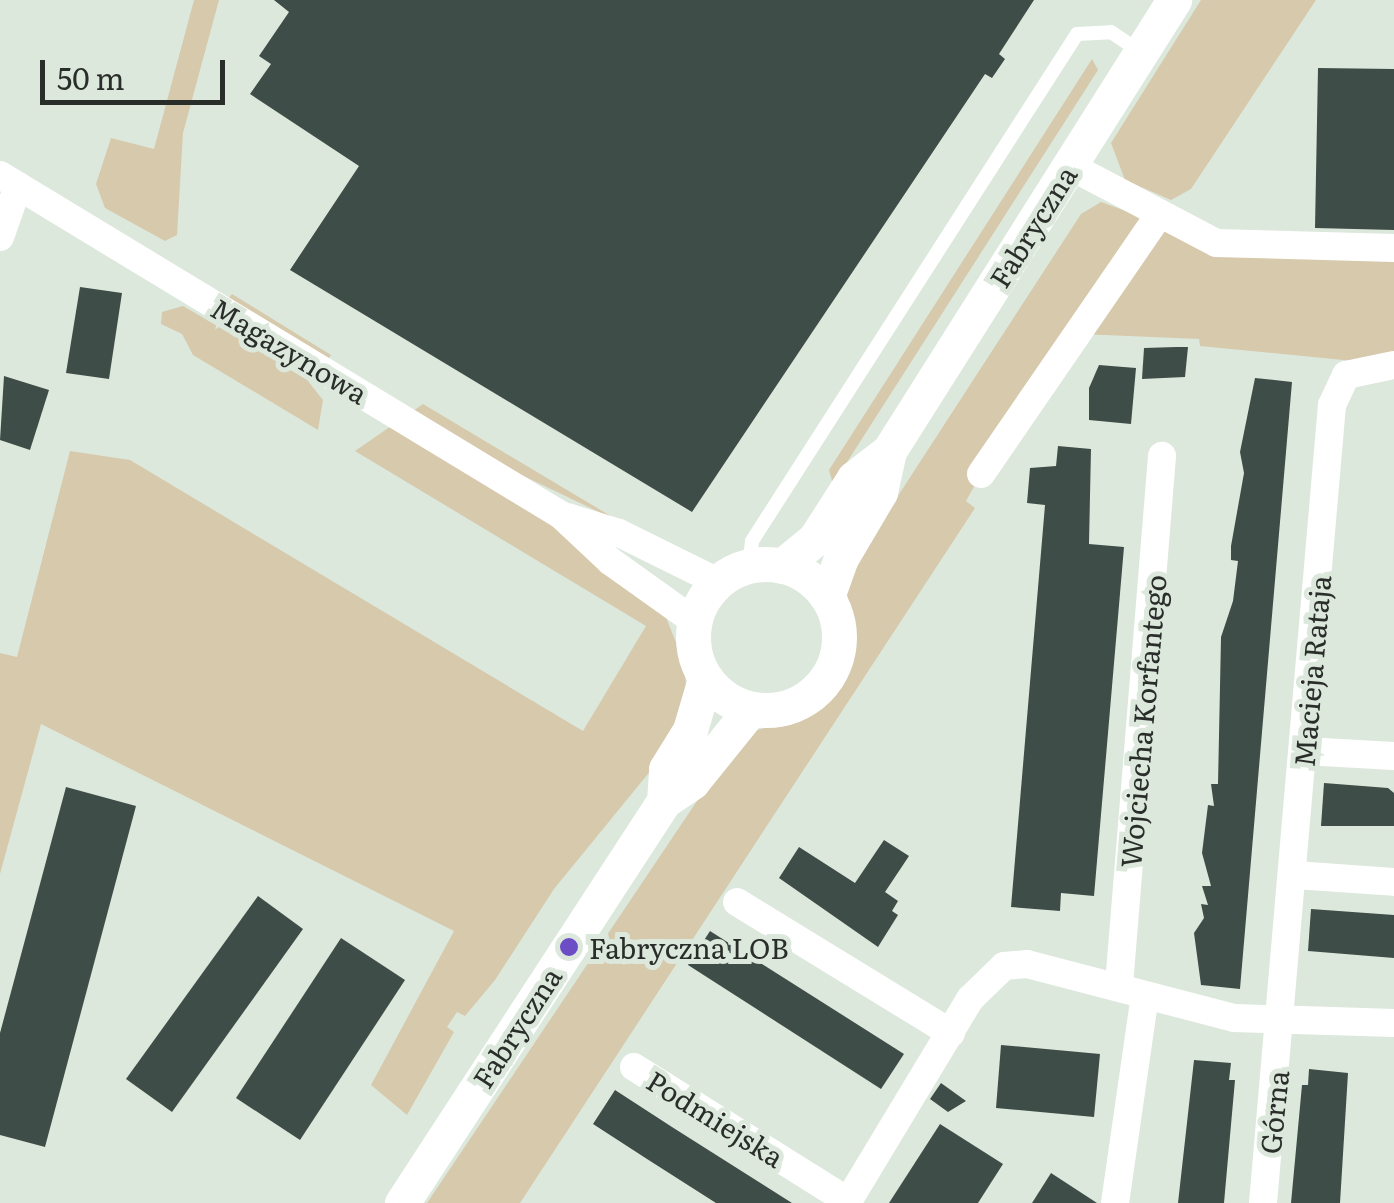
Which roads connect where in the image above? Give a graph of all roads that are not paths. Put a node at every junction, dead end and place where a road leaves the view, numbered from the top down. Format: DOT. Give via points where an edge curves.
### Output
graph roads {
  1 [pos="1174,0"];
  2 [pos="1142,52"];
  3 [pos="1070,166"];
  4 [pos="9,181"];
  5 [pos="1158,216"];
  6 [pos="0,238"];
  7 [pos="1394,248"];
  8 [pos="1394,365"];
  9 [pos="889,451"];
  10 [pos="1162,456"];
  11 [pos="981,474"];
  12 [pos="561,515"];
  13 [pos="750,572"];
  14 [pos="826,597"];
  15 [pos="694,620"];
  16 [pos="706,679"];
  17 [pos="751,709"];
  18 [pos="1304,751"];
  19 [pos="1394,756"];
  20 [pos="664,801"];
  21 [pos="1294,876"];
  22 [pos="1394,882"];
  23 [pos="737,902"];
  24 [pos="1119,985"];
  25 [pos="1146,996"];
  26 [pos="1283,1021"];
  27 [pos="1394,1023"];
  28 [pos="951,1033"];
  29 [pos="634,1067"];
  30 [pos="848,1202"];
  31 [pos="402,1203"];
  32 [pos="1115,1203"];
  33 [pos="1263,1203"];
  1 -- 2 [label="street, Fabryczna"];
  2 -- 3 [label="street, Fabryczna"];
  2 -- 13 [label="lane" via="1110,32 1077,34 752,541"];
  3 -- 5 [label="street"];
  3 -- 9 [label="street, Fabryczna"];
  4 -- 6 [label="street, Magazynowa"];
  4 -- 12 [label="street, Magazynowa"];
  5 -- 7 [label="street" via="1216,243"];
  5 -- 11 [label="street"];
  8 -- 18 [label="street, Macieja Rataja" via="1346,375 1332,405"];
  9 -- 13 [label="street, Fabryczna" via="854,478 814,539"];
  9 -- 14 [label="street, Fabryczna" via="880,492 840,558"];
  10 -- 24 [label="street, Wojciecha Korfantego"];
  12 -- 13 [label="street, Magazynowa"];
  12 -- 15 [label="street, Magazynowa" via="610,561"];
  13 -- 14 [label="street" via="808,577"];
  13 -- 15 [label="street"];
  14 -- 17 [label="street" via="839,638 826,678 794,705"];
  15 -- 16 [label="street" via="694,651"];
  16 -- 17 [label="street" via="725,698"];
  16 -- 20 [label="street, Fabryczna" via="690,730 666,769"];
  17 -- 20 [label="street, Fabryczna" via="692,782"];
  18 -- 19 [label="street"];
  18 -- 21 [label="street, Macieja Rataja"];
  20 -- 31 [label="street, Fabryczna"];
  21 -- 22 [label="street"];
  21 -- 26 [label="street, Macieja Rataja"];
  23 -- 28 [label="street"];
  24 -- 25 [label="street"];
  24 -- 28 [label="street, Podmiejska" via="1027,964 1004,966 986,977"];
  25 -- 26 [label="street" via="1234,1018"];
  25 -- 32 [label="street"];
  26 -- 27 [label="street"];
  26 -- 33 [label="street, Górna"];
  28 -- 30 [label="street, Podmiejska"];
  29 -- 30 [label="street, Podmiejska"];
}
